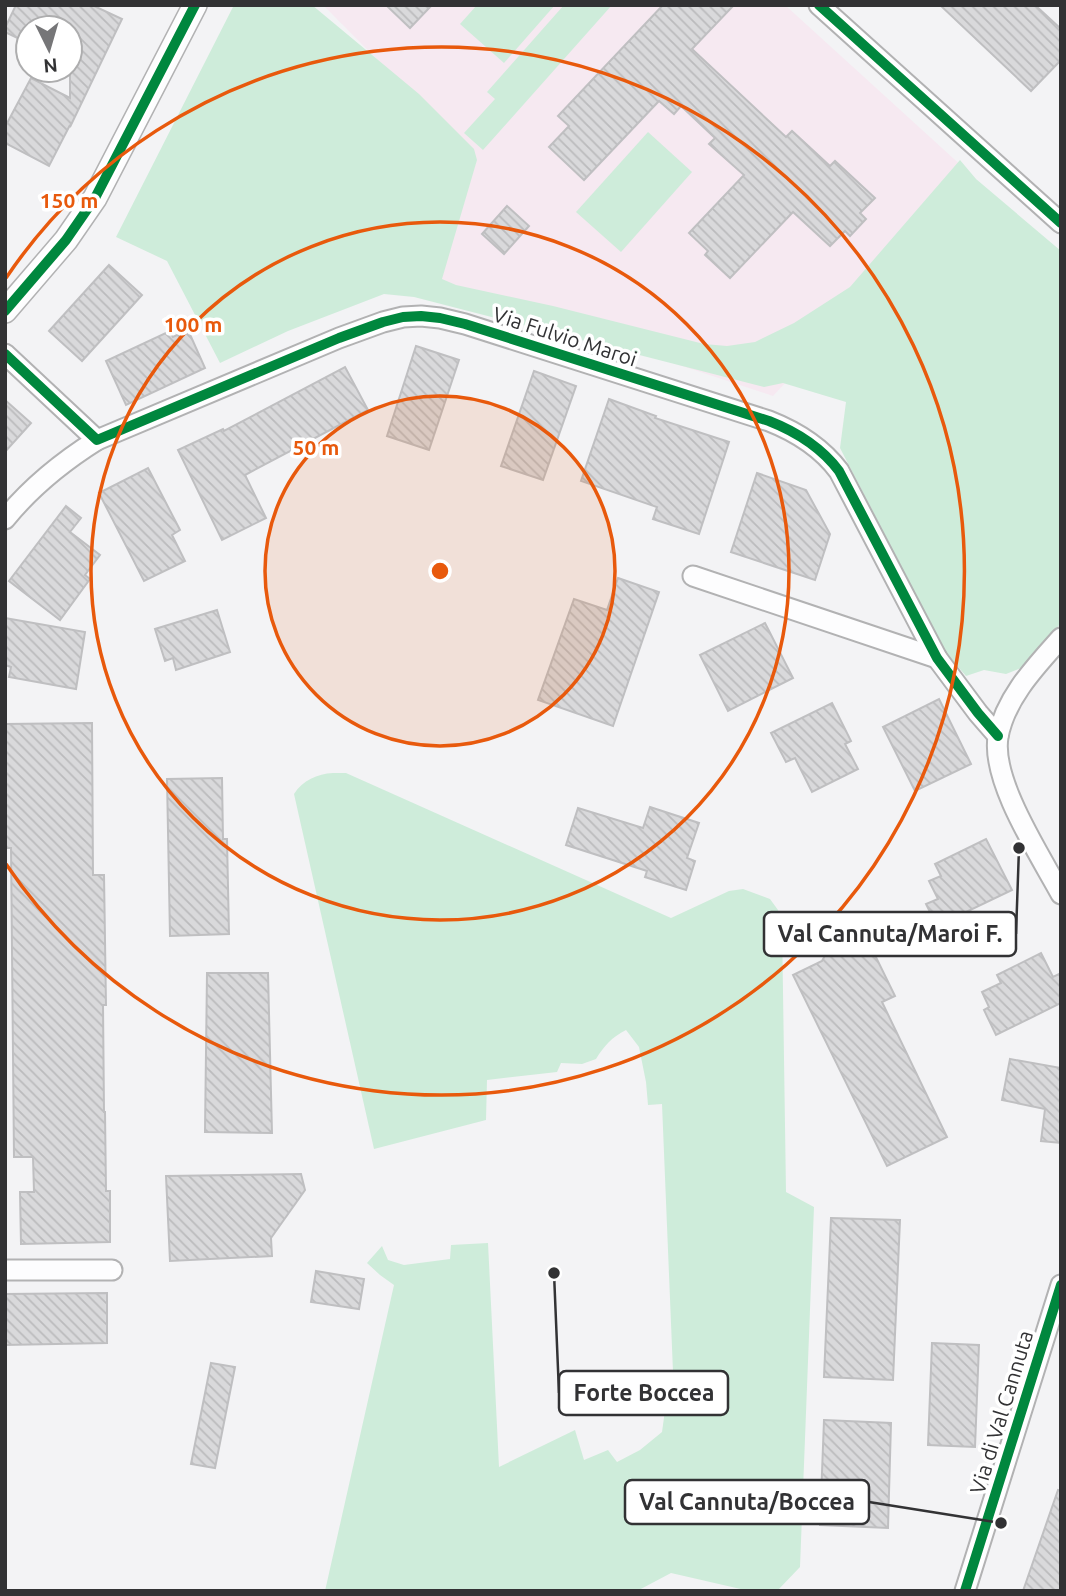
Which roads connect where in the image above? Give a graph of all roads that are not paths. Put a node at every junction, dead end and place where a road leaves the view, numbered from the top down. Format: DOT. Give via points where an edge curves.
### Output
graph roads {
  1 [pos="195,5"];
  2 [pos="819,5"];
  3 [pos="1061,223"];
  4 [pos="5,311"];
  5 [pos="5,354"];
  6 [pos="97,440"];
  7 [pos="5,519"];
  8 [pos="693,576"];
  9 [pos="1061,638"];
  10 [pos="937,658"];
  11 [pos="998,736"];
  12 [pos="1061,894"];
  13 [pos="112,1269"];
  14 [pos="5,1270"];
  15 [pos="1061,1285"];
  16 [pos="1053,1335"];
  17 [pos="965,1591"];
  1 -- 4 [label="street" via="95,198"];
  2 -- 3 [label="street"];
  5 -- 6 [label="street"];
  6 -- 7 [label="street, Via Fulvio Maroi" via="39,483"];
  6 -- 10 [label="street, Via Fulvio Maroi" via="383,321 412,316 452,321 757,416 808,440 844,480"];
  8 -- 10 [label="street"];
  9 -- 11 [label="street" via="1022,685"];
  10 -- 11 [label="street, Via Fulvio Maroi"];
  11 -- 12 [label="street" via="1003,781"];
  13 -- 14 [label="street"];
  15 -- 16 [label="street, Via di Val Cannuta"];
  16 -- 17 [label="street, Via di Val Cannuta"];
}
